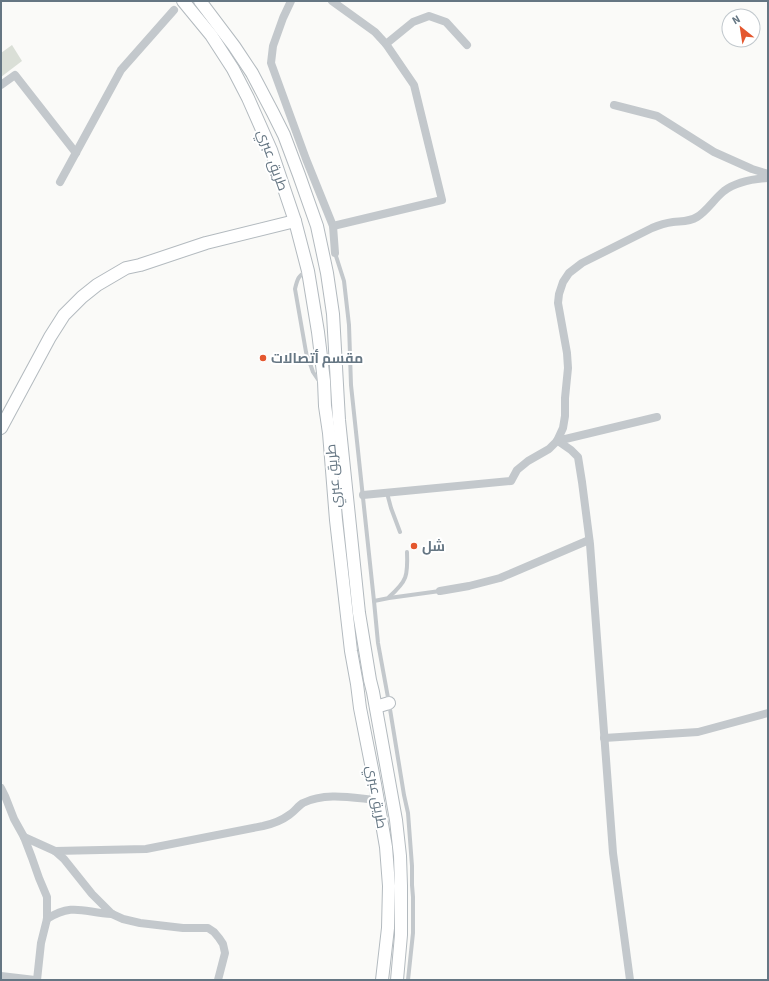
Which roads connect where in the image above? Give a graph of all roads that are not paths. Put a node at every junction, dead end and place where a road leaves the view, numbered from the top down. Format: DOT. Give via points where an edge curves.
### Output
graph roads {
  1 [pos="182,1"];
  2 [pos="200,1"];
  3 [pos="291,1"];
  4 [pos="332,1"];
  5 [pos="174,10"];
  6 [pos="386,44"];
  7 [pos="467,45"];
  8 [pos="1,85"];
  9 [pos="614,105"];
  10 [pos="253,109"];
  11 [pos="76,153"];
  12 [pos="293,160"];
  13 [pos="768,174"];
  14 [pos="768,178"];
  15 [pos="60,182"];
  16 [pos="295,221"];
  17 [pos="334,226"];
  18 [pos="335,253"];
  19 [pos="308,271"];
  20 [pos="333,314"];
  21 [pos="657,417"];
  22 [pos="1,428"];
  23 [pos="558,441"];
  24 [pos="387,493"];
  25 [pos="363,495"];
  26 [pos="400,532"];
  27 [pos="589,540"];
  28 [pos="407,552"];
  29 [pos="440,591"];
  30 [pos="389,598"];
  31 [pos="374,601"];
  32 [pos="389,703"];
  33 [pos="376,707"];
  34 [pos="768,713"];
  35 [pos="604,738"];
  36 [pos="1,788"];
  37 [pos="377,800"];
  38 [pos="24,837"];
  39 [pos="55,851"];
  40 [pos="112,914"];
  41 [pos="47,919"];
  42 [pos="1,976"];
  43 [pos="36,980"];
  44 [pos="218,980"];
  45 [pos="382,980"];
  46 [pos="397,980"];
  47 [pos="408,980"];
  48 [pos="630,980"];
  1 -- 10 [label="main road, طريق عبري" via="211,35 233,69"];
  2 -- 12 [label="main road, طريق عبري" via="252,73 284,135"];
  3 -- 17 [label="street" via="273,46 271,63"];
  4 -- 6 [label="street" via="375,32"];
  5 -- 11 [label="street" via="122,70"];
  6 -- 7 [label="street" via="413,22 429,16 446,22"];
  6 -- 17 [label="street" via="414,85 442,200"];
  8 -- 11 [label="street" via="15,75"];
  9 -- 13 [label="street" via="657,116 714,152"];
  10 -- 12 [label="main road" via="281,158 288,162"];
  10 -- 16 [label="main road, طريق عبري" via="271,150"];
  11 -- 15 [label="street"];
  12 -- 20 [label="main road, طريق عبري" via="317,226"];
  14 -- 23 [label="street" via="752,179 724,191 698,217 652,228 582,263 569,273 558,294 568,368 565,416"];
  16 -- 19 [label="main road, طريق عبري"];
  16 -- 22 [label="main road" via="206,243 126,268 98,285 64,314"];
  17 -- 18 [label="street"];
  18 -- 25 [label="lane" via="344,281 349,325 351,385"];
  19 -- 20 [label="main road" via="315,271 321,277"];
  19 -- 37 [label="main road, طريق عبري" via="318,332 351,651"];
  20 -- 33 [label="main road, طريق عبري" via="339,420 359,613"];
  21 -- 23 [label="street"];
  23 -- 24 [label="street" via="517,470 511,481"];
  23 -- 27 [label="street" via="578,456"];
  24 -- 25 [label="street"];
  24 -- 26 [label="lane"];
  25 -- 31 [label="lane"];
  27 -- 29 [label="street" via="500,578"];
  27 -- 35 [label="street"];
  28 -- 30 [label="lane" via="404,582"];
  29 -- 30 [label="lane"];
  30 -- 31 [label="lane"];
  31 -- 32 [label="lane" via="378,643"];
  32 -- 33 [label="main road"];
  32 -- 47 [label="lane" via="408,813 412,866 413,933"];
  33 -- 46 [label="main road, طريق عبري" via="400,856 401,935"];
  34 -- 35 [label="street" via="698,732"];
  35 -- 48 [label="street" via="613,854"];
  36 -- 38 [label="street"];
  37 -- 39 [label="street" via="320,797 302,804 275,823 146,849"];
  37 -- 45 [label="main road, طريق عبري" via="386,847 389,886 388,928"];
  38 -- 39 [label="street"];
  38 -- 41 [label="street" via="46,897"];
  39 -- 40 [label="street"];
  40 -- 41 [label="street" via="73,909"];
  40 -- 44 [label="street" via="140,923 208,928 219,938 225,953"];
  41 -- 43 [label="street"];
  42 -- 43 [label="street"];
}
